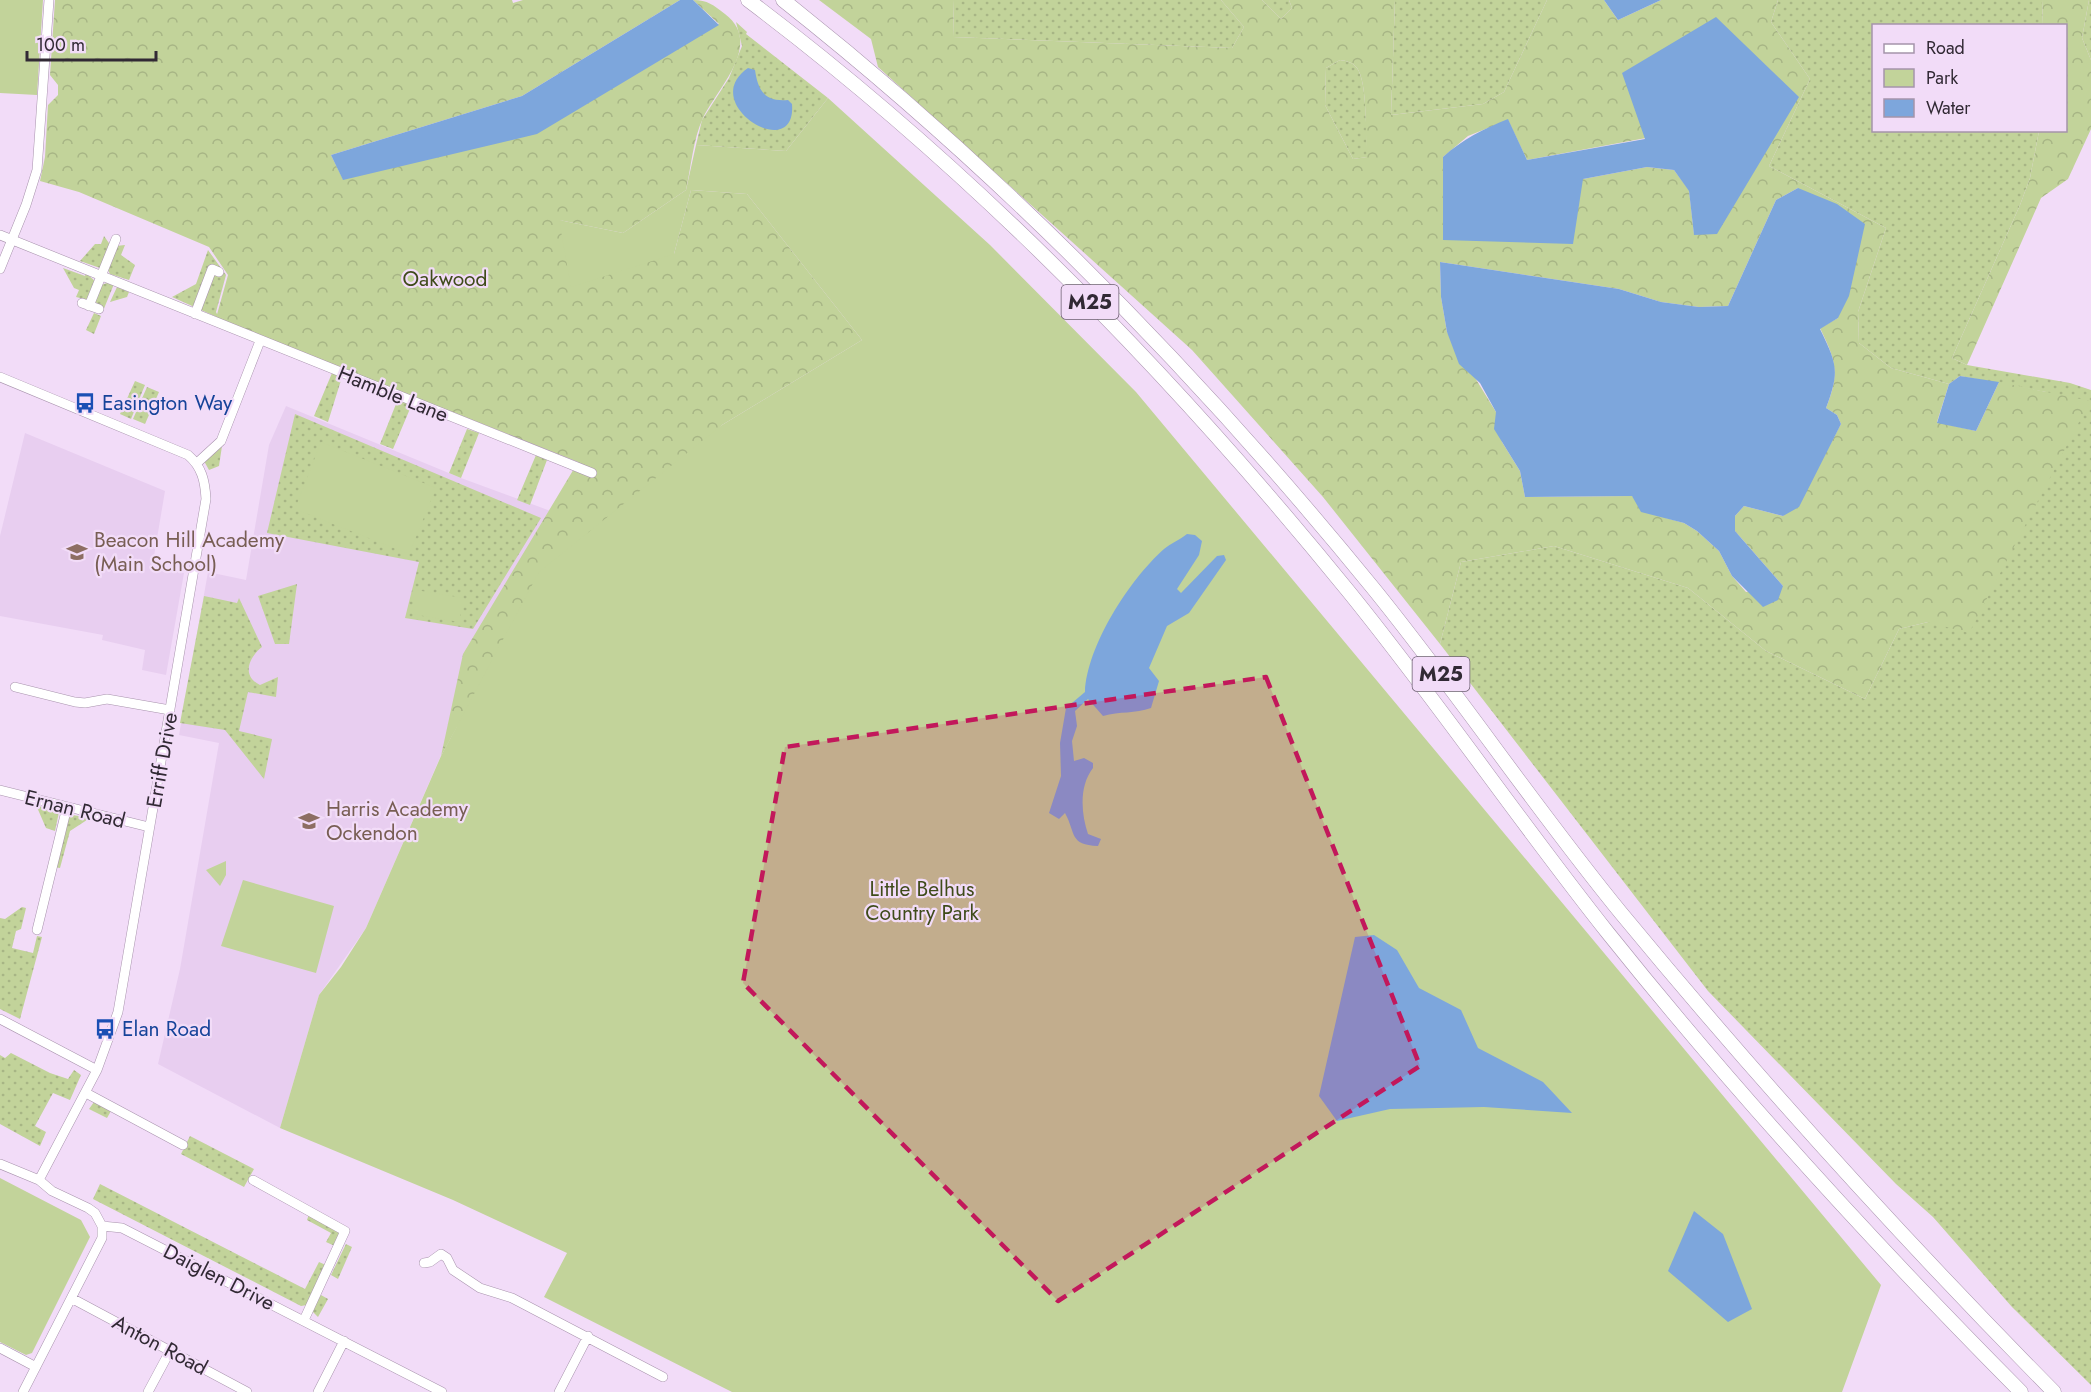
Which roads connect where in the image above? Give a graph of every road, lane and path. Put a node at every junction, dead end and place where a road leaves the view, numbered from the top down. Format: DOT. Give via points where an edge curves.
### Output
graph roads {
  1 [pos="49,0"];
  2 [pos="748,0"];
  3 [pos="783,0"];
  4 [pos="0,235"];
  5 [pos="12,240"];
  6 [pos="117,240"];
  7 [pos="0,269"];
  8 [pos="212,269"];
  9 [pos="101,276"];
  10 [pos="90,306"];
  11 [pos="195,314"];
  12 [pos="260,340"];
  13 [pos="0,377"];
  14 [pos="197,463"];
  15 [pos="591,473"];
  16 [pos="15,687"];
  17 [pos="170,710"];
  18 [pos="0,790"];
  19 [pos="67,807"];
  20 [pos="149,827"];
  21 [pos="36,930"];
  22 [pos="0,1019"];
  23 [pos="97,1070"];
  24 [pos="86,1093"];
  25 [pos="183,1144"];
  26 [pos="0,1164"];
  27 [pos="39,1180"];
  28 [pos="252,1180"];
  29 [pos="102,1226"];
  30 [pos="424,1263"];
  31 [pos="73,1299"];
  32 [pos="303,1320"];
  33 [pos="588,1336"];
  34 [pos="344,1341"];
  35 [pos="0,1348"];
  36 [pos="170,1351"];
  37 [pos="36,1367"];
  38 [pos="663,1377"];
  39 [pos="23,1392"];
  40 [pos="148,1392"];
  41 [pos="247,1392"];
  42 [pos="318,1392"];
  43 [pos="442,1392"];
  44 [pos="559,1392"];
  45 [pos="2021,1392"];
  46 [pos="2054,1392"];
  1 -- 5 [label="street" via="37,170"];
  2 -- 45 [label="highway, M25" via="869,97 980,195 1118,330 1205,423 1353,597 1654,988 1851,1212"];
  3 -- 46 [label="highway, M25" via="907,101 992,178 1187,372 1374,589 1617,907 1689,994 1895,1226"];
  4 -- 5 [label="street, Hamble Lane"];
  5 -- 7 [label="street"];
  5 -- 9 [label="street, Hamble Lane"];
  6 -- 9 [label="street"];
  8 -- 11 [label="street"];
  9 -- 10 [label="street"];
  9 -- 11 [label="street, Hamble Lane"];
  11 -- 12 [label="street, Hamble Lane"];
  12 -- 14 [label="street" via="221,441"];
  12 -- 15 [label="street, Hamble Lane"];
  13 -- 14 [label="street" via="188,454"];
  14 -- 17 [label="street, Erriff Drive" via="205,482 206,499"];
  16 -- 17 [label="street" via="85,703 107,699"];
  17 -- 20 [label="street, Erriff Drive"];
  18 -- 19 [label="street, Ernan Road"];
  19 -- 20 [label="street, Ernan Road"];
  19 -- 21 [label="street"];
  20 -- 23 [label="street, Erriff Drive" via="118,1012"];
  22 -- 23 [label="street"];
  23 -- 24 [label="street, Erriff Drive"];
  24 -- 25 [label="street"];
  24 -- 27 [label="street, Erriff Drive"];
  26 -- 27 [label="street"];
  27 -- 29 [label="street" via="95,1213"];
  28 -- 32 [label="street" via="345,1231"];
  29 -- 31 [label="street" via="102,1238"];
  29 -- 32 [label="street, Daiglen Drive" via="122,1228"];
  30 -- 33 [label="street" via="441,1254 453,1270 480,1288 512,1298"];
  31 -- 36 [label="street, Anton Road"];
  31 -- 37 [label="street"];
  32 -- 34 [label="street, Daiglen Drive"];
  33 -- 38 [label="street"];
  33 -- 44 [label="street"];
  34 -- 42 [label="street"];
  34 -- 43 [label="street, Daiglen Drive"];
  35 -- 37 [label="street"];
  36 -- 40 [label="street"];
  36 -- 41 [label="street, Anton Road"];
  37 -- 39 [label="street"];
}
